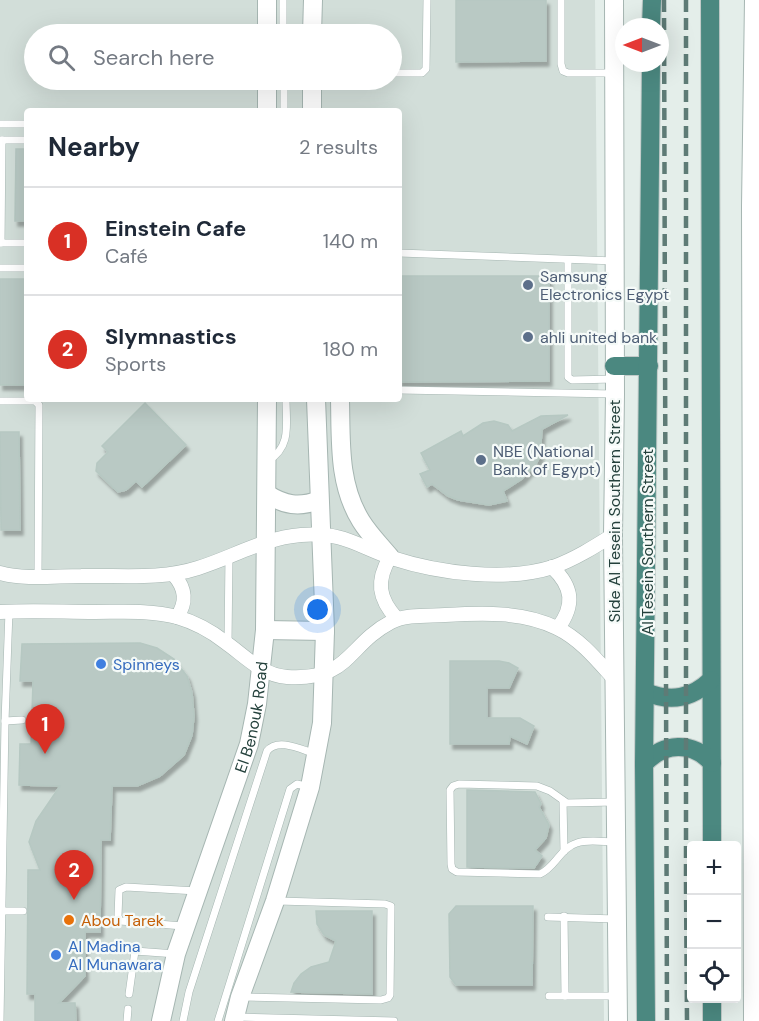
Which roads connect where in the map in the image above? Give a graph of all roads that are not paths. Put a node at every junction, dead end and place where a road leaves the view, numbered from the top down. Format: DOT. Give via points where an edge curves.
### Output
graph roads {
  1 [pos="267,0"];
  2 [pos="283,0"];
  3 [pos="313,0"];
  4 [pos="427,0"];
  5 [pos="561,0"];
  6 [pos="614,0"];
  7 [pos="652,0"];
  8 [pos="710,0"];
  9 [pos="754,0"];
  10 [pos="651,18"];
  11 [pos="267,24"];
  12 [pos="283,24"];
  13 [pos="312,24"];
  14 [pos="651,72"];
  15 [pos="402,73"];
  16 [pos="615,73"];
  17 [pos="267,90"];
  18 [pos="284,90"];
  19 [pos="312,90"];
  20 [pos="267,108"];
  21 [pos="284,108"];
  22 [pos="312,108"];
  23 [pos="0,124"];
  24 [pos="24,124"];
  25 [pos="1,140"];
  26 [pos="24,140"];
  27 [pos="755,211"];
  28 [pos="0,243"];
  29 [pos="24,243"];
  30 [pos="402,253"];
  31 [pos="568,260"];
  32 [pos="615,261"];
  33 [pos="0,268"];
  34 [pos="24,268"];
  35 [pos="755,282"];
  36 [pos="649,366"];
  37 [pos="614,380"];
  38 [pos="402,390"];
  39 [pos="0,401"];
  40 [pos="24,401"];
  41 [pos="36,402"];
  42 [pos="267,402"];
  43 [pos="286,402"];
  44 [pos="316,402"];
  45 [pos="340,402"];
  46 [pos="341,444"];
  47 [pos="317,445"];
  48 [pos="267,462"];
  49 [pos="267,494"];
  50 [pos="319,500"];
  51 [pos="320,535"];
  52 [pos="613,535"];
  53 [pos="267,542"];
  54 [pos="229,556"];
  55 [pos="390,557"];
  56 [pos="552,567"];
  57 [pos="0,573"];
  58 [pos="174,575"];
  59 [pos="38,576"];
  60 [pos="5,611"];
  61 [pos="177,617"];
  62 [pos="397,619"];
  63 [pos="558,628"];
  64 [pos="265,630"];
  65 [pos="325,631"];
  66 [pos="756,639"];
  67 [pos="228,643"];
  68 [pos="262,670"];
  69 [pos="324,674"];
  70 [pos="614,679"];
  71 [pos="711,680"];
  72 [pos="646,692"];
  73 [pos="22,720"];
  74 [pos="5,721"];
  75 [pos="317,754"];
  76 [pos="712,763"];
  77 [pos="644,764"];
  78 [pos="310,787"];
  79 [pos="563,801"];
  80 [pos="615,802"];
  81 [pos="712,841"];
  82 [pos="616,842"];
  83 [pos="564,851"];
  84 [pos="756,875"];
  85 [pos="197,891"];
  86 [pos="275,901"];
  87 [pos="1,911"];
  88 [pos="23,911"];
  89 [pos="564,916"];
  90 [pos="548,917"];
  91 [pos="617,919"];
  92 [pos="186,926"];
  93 [pos="177,954"];
  94 [pos="129,994"];
  95 [pos="549,996"];
  96 [pos="565,996"];
  97 [pos="618,996"];
  98 [pos="240,997"];
  99 [pos="712,1003"];
  100 [pos="128,1009"];
  101 [pos="229,1020"];
  102 [pos="0,1021"];
  103 [pos="127,1021"];
  104 [pos="161,1021"];
  105 [pos="183,1021"];
  106 [pos="394,1021"];
  107 [pos="618,1021"];
  108 [pos="646,1021"];
  109 [pos="712,1021"];
  110 [pos="753,1021"];
  1 -- 11 [label="street"];
  2 -- 12 [label="lane"];
  3 -- 13 [label="street"];
  4 -- 15 [label="lane" via="426,69 422,73"];
  5 -- 16 [label="lane" via="563,71"];
  6 -- 16 [label="street, Side Al Tesein Southern Street"];
  7 -- 10 [label="highway"];
  8 -- 71 [label="highway"];
  9 -- 27 [label="street"];
  14 -- 36 [label="highway, Al Tesein Southern Street"];
  16 -- 32 [label="street, Side Al Tesein Southern Street"];
  17 -- 20 [label="street"];
  18 -- 21 [label="lane"];
  19 -- 22 [label="street"];
  23 -- 24 [label="lane"];
  25 -- 26 [label="lane"];
  25 -- 28 [label="lane"];
  27 -- 35 [label="street"];
  28 -- 29 [label="lane"];
  30 -- 31 [label="lane"];
  31 -- 32 [label="lane"];
  31 -- 37 [label="lane" via="568,377"];
  32 -- 37 [label="street, Side Al Tesein Southern Street"];
  33 -- 34 [label="lane"];
  35 -- 66 [label="street"];
  36 -- 37 [label="highway"];
  36 -- 72 [label="highway, Al Tesein Southern Street"];
  37 -- 38 [label="lane"];
  37 -- 52 [label="street, Side Al Tesein Southern Street"];
  39 -- 40 [label="lane"];
  41 -- 59 [label="lane"];
  42 -- 48 [label="street, El Benouk Road"];
  43 -- 48 [label="lane" via="284,445"];
  44 -- 47 [label="street"];
  45 -- 46 [label="street"];
  46 -- 47 [label="street"];
  46 -- 55 [label="street" via="343,470 353,505"];
  47 -- 50 [label="street"];
  48 -- 49 [label="street, El Benouk Road"];
  49 -- 50 [label="street" via="294,505"];
  49 -- 53 [label="street, El Benouk Road"];
  50 -- 51 [label="street"];
  51 -- 53 [label="street"];
  51 -- 55 [label="street" via="344,537"];
  51 -- 65 [label="street"];
  52 -- 56 [label="street"];
  52 -- 70 [label="street, Side Al Tesein Southern Street"];
  53 -- 54 [label="street"];
  53 -- 64 [label="street, El Benouk Road"];
  54 -- 58 [label="street"];
  54 -- 67 [label="lane"];
  55 -- 56 [label="street" via="472,573 522,573"];
  55 -- 62 [label="street" via="383,569 382,596"];
  56 -- 63 [label="street" via="569,589 570,603"];
  57 -- 59 [label="street"];
  58 -- 59 [label="street"];
  58 -- 61 [label="street" via="185,599"];
  60 -- 61 [label="street" via="130,612"];
  60 -- 74 [label="lane"];
  61 -- 67 [label="street"];
  62 -- 63 [label="street" via="457,615 521,617"];
  62 -- 69 [label="street" via="336,669"];
  63 -- 70 [label="street" via="581,644"];
  64 -- 65 [label="street"];
  64 -- 68 [label="street, El Benouk Road"];
  65 -- 69 [label="street"];
  66 -- 84 [label="street" via="752,801"];
  67 -- 68 [label="street"];
  68 -- 69 [label="street" via="284,676"];
  68 -- 85 [label="street, El Benouk Road" via="249,744"];
  69 -- 75 [label="street"];
  70 -- 80 [label="street, Side Al Tesein Southern Street"];
  71 -- 72 [label="highway" via="686,697 665,699"];
  71 -- 76 [label="highway"];
  72 -- 77 [label="highway, Al Tesein Southern Street"];
  73 -- 74 [label="lane"];
  74 -- 87 [label="lane"];
  75 -- 78 [label="street"];
  75 -- 105 [label="lane" via="278,744 267,751"];
  76 -- 77 [label="highway" via="699,752 682,746 665,748"];
  76 -- 81 [label="highway"];
  77 -- 108 [label="highway, Al Tesein Southern Street"];
  78 -- 86 [label="street"];
  78 -- 101 [label="lane" via="297,784 290,789"];
  79 -- 80 [label="lane"];
  79 -- 83 [label="lane"];
  79 -- 83 [label="lane" via="537,786 453,786 451,864 457,872 540,874"];
  80 -- 82 [label="street, Side Al Tesein Southern Street"];
  82 -- 83 [label="lane" via="578,842"];
  82 -- 91 [label="street, Side Al Tesein Southern Street"];
  84 -- 110 [label="street"];
  85 -- 92 [label="street, El Benouk Road"];
  85 -- 92 [label="lane" via="126,887 119,890 120,921"];
  86 -- 98 [label="street"];
  86 -- 98 [label="lane" via="391,906 390,995 381,1000"];
  87 -- 88 [label="lane"];
  87 -- 102 [label="lane"];
  89 -- 90 [label="lane"];
  89 -- 91 [label="lane"];
  89 -- 96 [label="lane"];
  91 -- 97 [label="street, Side Al Tesein Southern Street"];
  92 -- 93 [label="street, El Benouk Road"];
  93 -- 94 [label="lane" via="135,951"];
  93 -- 104 [label="street, El Benouk Road"];
  95 -- 96 [label="lane"];
  96 -- 97 [label="lane"];
  97 -- 107 [label="street, Side Al Tesein Southern Street"];
  98 -- 101 [label="street"];
  99 -- 109 [label="highway"];
  100 -- 103 [label="lane"];
  101 -- 106 [label="lane"];
}
